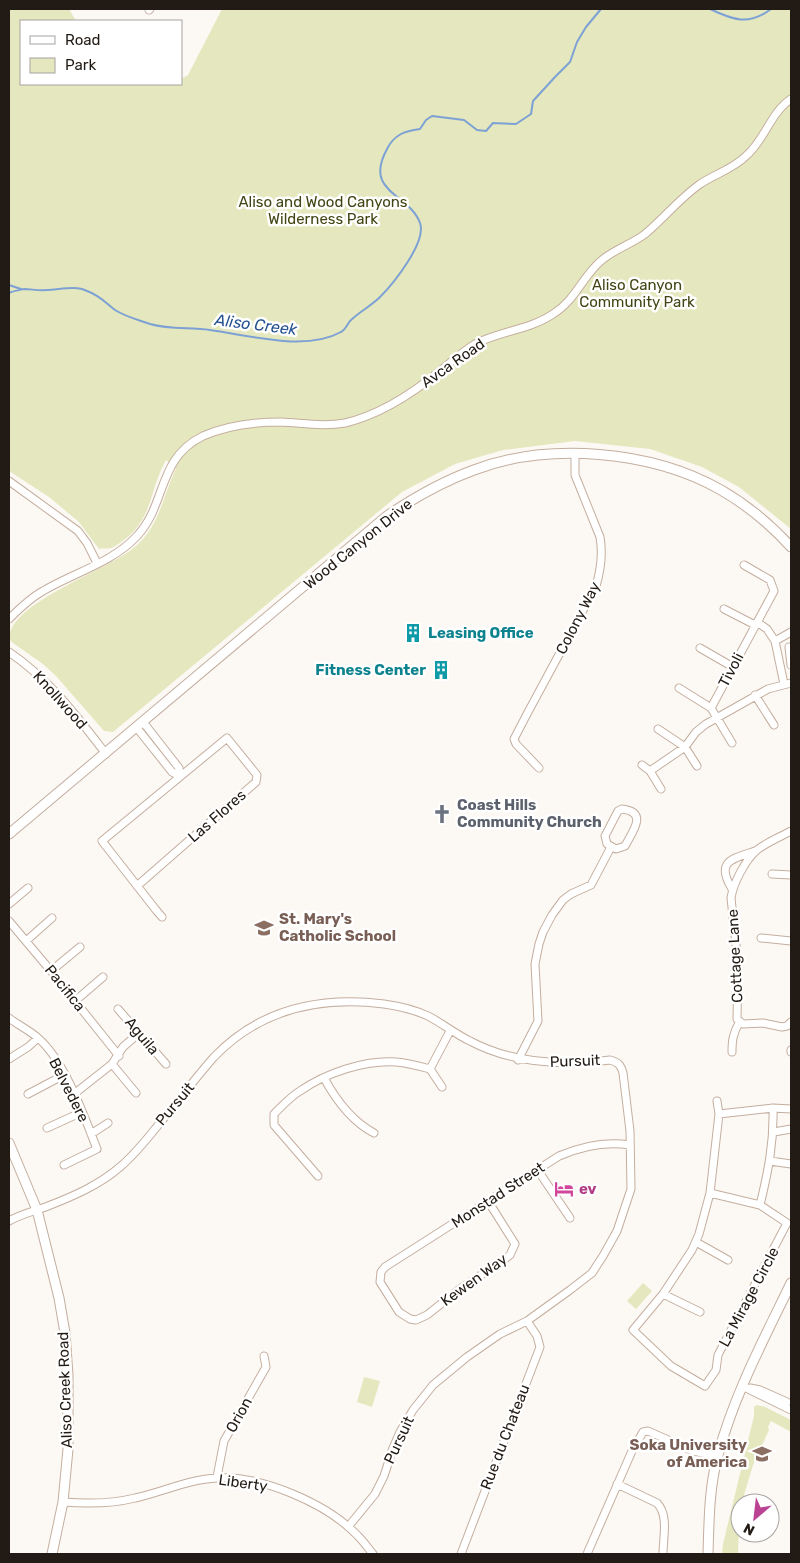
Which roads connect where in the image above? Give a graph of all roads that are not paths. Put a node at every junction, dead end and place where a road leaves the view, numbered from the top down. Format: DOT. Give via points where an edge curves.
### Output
graph roads {
  1 [pos="791,99"];
  2 [pos="575,453"];
  3 [pos="9,481"];
  4 [pos="791,547"];
  5 [pos="97,563"];
  6 [pos="744,565"];
  7 [pos="724,609"];
  8 [pos="9,619"];
  9 [pos="756,624"];
  10 [pos="791,632"];
  11 [pos="775,641"];
  12 [pos="789,647"];
  13 [pos="700,648"];
  14 [pos="12,654"];
  15 [pos="791,665"];
  16 [pos="733,667"];
  17 [pos="788,684"];
  18 [pos="679,688"];
  19 [pos="755,695"];
  20 [pos="711,708"];
  21 [pos="716,718"];
  22 [pos="140,725"];
  23 [pos="774,725"];
  24 [pos="658,729"];
  25 [pos="732,743"];
  26 [pos="685,747"];
  27 [pos="106,754"];
  28 [pos="642,765"];
  29 [pos="697,766"];
  30 [pos="539,768"];
  31 [pos="650,771"];
  32 [pos="180,776"];
  33 [pos="661,789"];
  34 [pos="791,832"];
  35 [pos="9,834"];
  36 [pos="611,846"];
  37 [pos="756,851"];
  38 [pos="772,874"];
  39 [pos="791,875"];
  40 [pos="137,886"];
  41 [pos="28,888"];
  42 [pos="732,889"];
  43 [pos="9,904"];
  44 [pos="162,917"];
  45 [pos="52,918"];
  46 [pos="9,921"];
  47 [pos="761,938"];
  48 [pos="26,941"];
  49 [pos="791,941"];
  50 [pos="80,947"];
  51 [pos="51,971"];
  52 [pos="103,977"];
  53 [pos="75,1001"];
  54 [pos="118,1008"];
  55 [pos="9,1018"];
  56 [pos="740,1023"];
  57 [pos="791,1024"];
  58 [pos="450,1030"];
  59 [pos="139,1033"];
  60 [pos="38,1038"];
  61 [pos="732,1052"];
  62 [pos="119,1056"];
  63 [pos="9,1059"];
  64 [pos="518,1060"];
  65 [pos="112,1064"];
  66 [pos="166,1064"];
  67 [pos="430,1070"];
  68 [pos="64,1074"];
  69 [pos="324,1078"];
  70 [pos="442,1087"];
  71 [pos="136,1093"];
  72 [pos="28,1094"];
  73 [pos="74,1094"];
  74 [pos="717,1100"];
  75 [pos="773,1108"];
  76 [pos="791,1109"];
  77 [pos="82,1112"];
  78 [pos="719,1114"];
  79 [pos="108,1123"];
  80 [pos="47,1128"];
  81 [pos="791,1129"];
  82 [pos="774,1132"];
  83 [pos="374,1133"];
  84 [pos="91,1134"];
  85 [pos="9,1143"];
  86 [pos="630,1146"];
  87 [pos="770,1161"];
  88 [pos="791,1164"];
  89 [pos="64,1165"];
  90 [pos="538,1169"];
  91 [pos="318,1176"];
  92 [pos="710,1193"];
  93 [pos="488,1201"];
  94 [pos="760,1205"];
  95 [pos="37,1210"];
  96 [pos="570,1218"];
  97 [pos="9,1221"];
  98 [pos="696,1242"];
  99 [pos="728,1260"];
  100 [pos="791,1283"];
  101 [pos="662,1294"];
  102 [pos="700,1312"];
  103 [pos="410,1320"];
  104 [pos="527,1321"];
  105 [pos="264,1356"];
  106 [pos="742,1386"];
  107 [pos="791,1405"];
  108 [pos="791,1410"];
  109 [pos="717,1456"];
  110 [pos="218,1478"];
  111 [pos="617,1484"];
  112 [pos="63,1502"];
  113 [pos="348,1527"];
  114 [pos="52,1554"];
  115 [pos="373,1554"];
  116 [pos="461,1554"];
  117 [pos="587,1554"];
  118 [pos="663,1554"];
  119 [pos="708,1554"];
  1 -- 5 [label="street, Avca Road" via="779,109 748,155 698,185 643,236 603,259 569,301 549,317 478,343 408,394 355,420 319,426 282,422 256,424 217,431 192,443 170,466 154,510 139,534 121,550"];
  2 -- 4 [label="main road, Wood Canyon Drive" via="628,458 695,478 749,509"];
  2 -- 22 [label="main road, Wood Canyon Drive" via="504,461 445,481 422,493 387,516 342,553"];
  2 -- 30 [label="street, Colony Way" via="575,475 600,537 601,566 596,586 514,739"];
  3 -- 5 [label="street" via="78,530"];
  5 -- 8 [label="street" via="44,590"];
  6 -- 9 [label="street, Tivoli" via="770,580 774,591"];
  7 -- 9 [label="street"];
  9 -- 11 [label="street" via="767,629"];
  9 -- 16 [label="street, Tivoli"];
  10 -- 11 [label="street"];
  11 -- 17 [label="street, Tivoli"];
  12 -- 15 [label="street"];
  13 -- 16 [label="street"];
  14 -- 27 [label="street, Knollwood" via="57,692"];
  16 -- 20 [label="street, Tivoli"];
  17 -- 19 [label="street, Tivoli"];
  18 -- 20 [label="street"];
  19 -- 21 [label="street, Tivoli"];
  19 -- 23 [label="street"];
  20 -- 21 [label="street"];
  21 -- 25 [label="street"];
  21 -- 26 [label="street, Tivoli" via="696,732"];
  22 -- 27 [label="main road, Wood Canyon Drive"];
  22 -- 32 [label="street" via="172,772"];
  24 -- 26 [label="street"];
  26 -- 29 [label="street"];
  26 -- 31 [label="street, Tivoli"];
  27 -- 35 [label="main road, Wood Canyon Drive"];
  28 -- 31 [label="street"];
  31 -- 33 [label="street"];
  32 -- 40 [label="street, Las Flores" via="102,841"];
  32 -- 40 [label="street, Las Flores" via="226,738 257,775 256,782"];
  34 -- 37 [label="street, Cottage Lane"];
  36 -- 36 [label="street" via="616,849 625,846 638,822 633,812 622,808 618,811 605,836"];
  36 -- 64 [label="street" via="591,885 563,900 543,932 535,964 538,1021"];
  37 -- 42 [label="street, Cottage Lane"];
  37 -- 42 [label="street, Cottage Lane" via="729,861 726,879"];
  38 -- 39 [label="street"];
  40 -- 44 [label="street, Las Flores"];
  41 -- 43 [label="street"];
  42 -- 56 [label="street, Cottage Lane" via="738,963 737,1019"];
  45 -- 48 [label="street"];
  46 -- 48 [label="street, Pacifica"];
  47 -- 49 [label="street, Cottage Lane"];
  48 -- 51 [label="street, Pacifica"];
  50 -- 51 [label="street"];
  51 -- 53 [label="street, Pacifica"];
  52 -- 53 [label="street"];
  53 -- 62 [label="street, Pacifica"];
  54 -- 59 [label="street, Aguila"];
  55 -- 60 [label="street, Belvedere"];
  56 -- 57 [label="street, Cottage Lane" via="782,1027"];
  56 -- 61 [label="street, Cottage Lane" via="734,1031"];
  58 -- 64 [label="street, Pursuit" via="490,1051"];
  58 -- 67 [label="street"];
  58 -- 95 [label="street, Pursuit" via="426,1015 384,1004 318,1003 262,1020 237,1036 214,1057 121,1166 76,1195"];
  59 -- 62 [label="street"];
  59 -- 66 [label="street, Aguila"];
  60 -- 63 [label="street"];
  60 -- 68 [label="street, Belvedere"];
  62 -- 65 [label="street"];
  64 -- 86 [label="street, Pursuit" via="550,1064 617,1062 623,1073"];
  65 -- 71 [label="street"];
  65 -- 73 [label="street"];
  67 -- 69 [label="street" via="405,1063 378,1062"];
  67 -- 70 [label="street"];
  68 -- 72 [label="street"];
  68 -- 73 [label="street, Belvedere"];
  69 -- 83 [label="street" via="344,1108 364,1128"];
  69 -- 91 [label="street" via="299,1091 274,1114 274,1125"];
  73 -- 77 [label="street, Belvedere"];
  74 -- 78 [label="street, La Mirage Circle"];
  75 -- 76 [label="street"];
  75 -- 78 [label="street"];
  75 -- 82 [label="street"];
  77 -- 80 [label="street"];
  77 -- 84 [label="street, Belvedere"];
  78 -- 92 [label="street, La Mirage Circle"];
  79 -- 84 [label="street"];
  81 -- 82 [label="street"];
  82 -- 87 [label="street"];
  84 -- 89 [label="street, Belvedere" via="97,1149"];
  85 -- 95 [label="main road, Aliso Creek Road"];
  86 -- 90 [label="street, Monstad Street" via="616,1143 576,1149"];
  86 -- 104 [label="street, Pursuit" via="631,1189 617,1232 603,1256 592,1273"];
  87 -- 88 [label="street"];
  87 -- 94 [label="street"];
  90 -- 93 [label="street, Monstad Street"];
  90 -- 96 [label="street"];
  92 -- 94 [label="street"];
  92 -- 98 [label="street, La Mirage Circle"];
  93 -- 103 [label="street, Kewen Way" via="515,1244 510,1255 421,1319"];
  93 -- 103 [label="street, Monstad Street" via="381,1272 380,1282 399,1312"];
  94 -- 101 [label="street, La Mirage Circle" via="787,1225 718,1355 716,1370 705,1386 671,1366 633,1330"];
  95 -- 97 [label="street, Pursuit"];
  95 -- 112 [label="main road, Aliso Creek Road" via="59,1298 66,1348 68,1424"];
  98 -- 99 [label="street"];
  98 -- 101 [label="street, La Mirage Circle"];
  100 -- 106 [label="main road"];
  101 -- 102 [label="street"];
  104 -- 113 [label="street, Pursuit" via="500,1334 462,1360 427,1392 400,1432 375,1494"];
  104 -- 116 [label="street, Rue du Chateau" via="540,1347"];
  105 -- 110 [label="street, Orion" via="266,1367 224,1441"];
  106 -- 107 [label="street" via="760,1390"];
  106 -- 108 [label="street"];
  106 -- 109 [label="main road"];
  109 -- 111 [label="street" via="693,1451 648,1431 643,1432"];
  109 -- 119 [label="main road" via="710,1503"];
  110 -- 112 [label="street, Liberty" via="181,1484 135,1498 95,1504"];
  110 -- 113 [label="street, Liberty" via="245,1480 292,1493 320,1506"];
  111 -- 117 [label="street"];
  111 -- 118 [label="street" via="661,1507 664,1514"];
  112 -- 114 [label="main road, Aliso Creek Road"];
  113 -- 115 [label="street, Liberty"];
}
